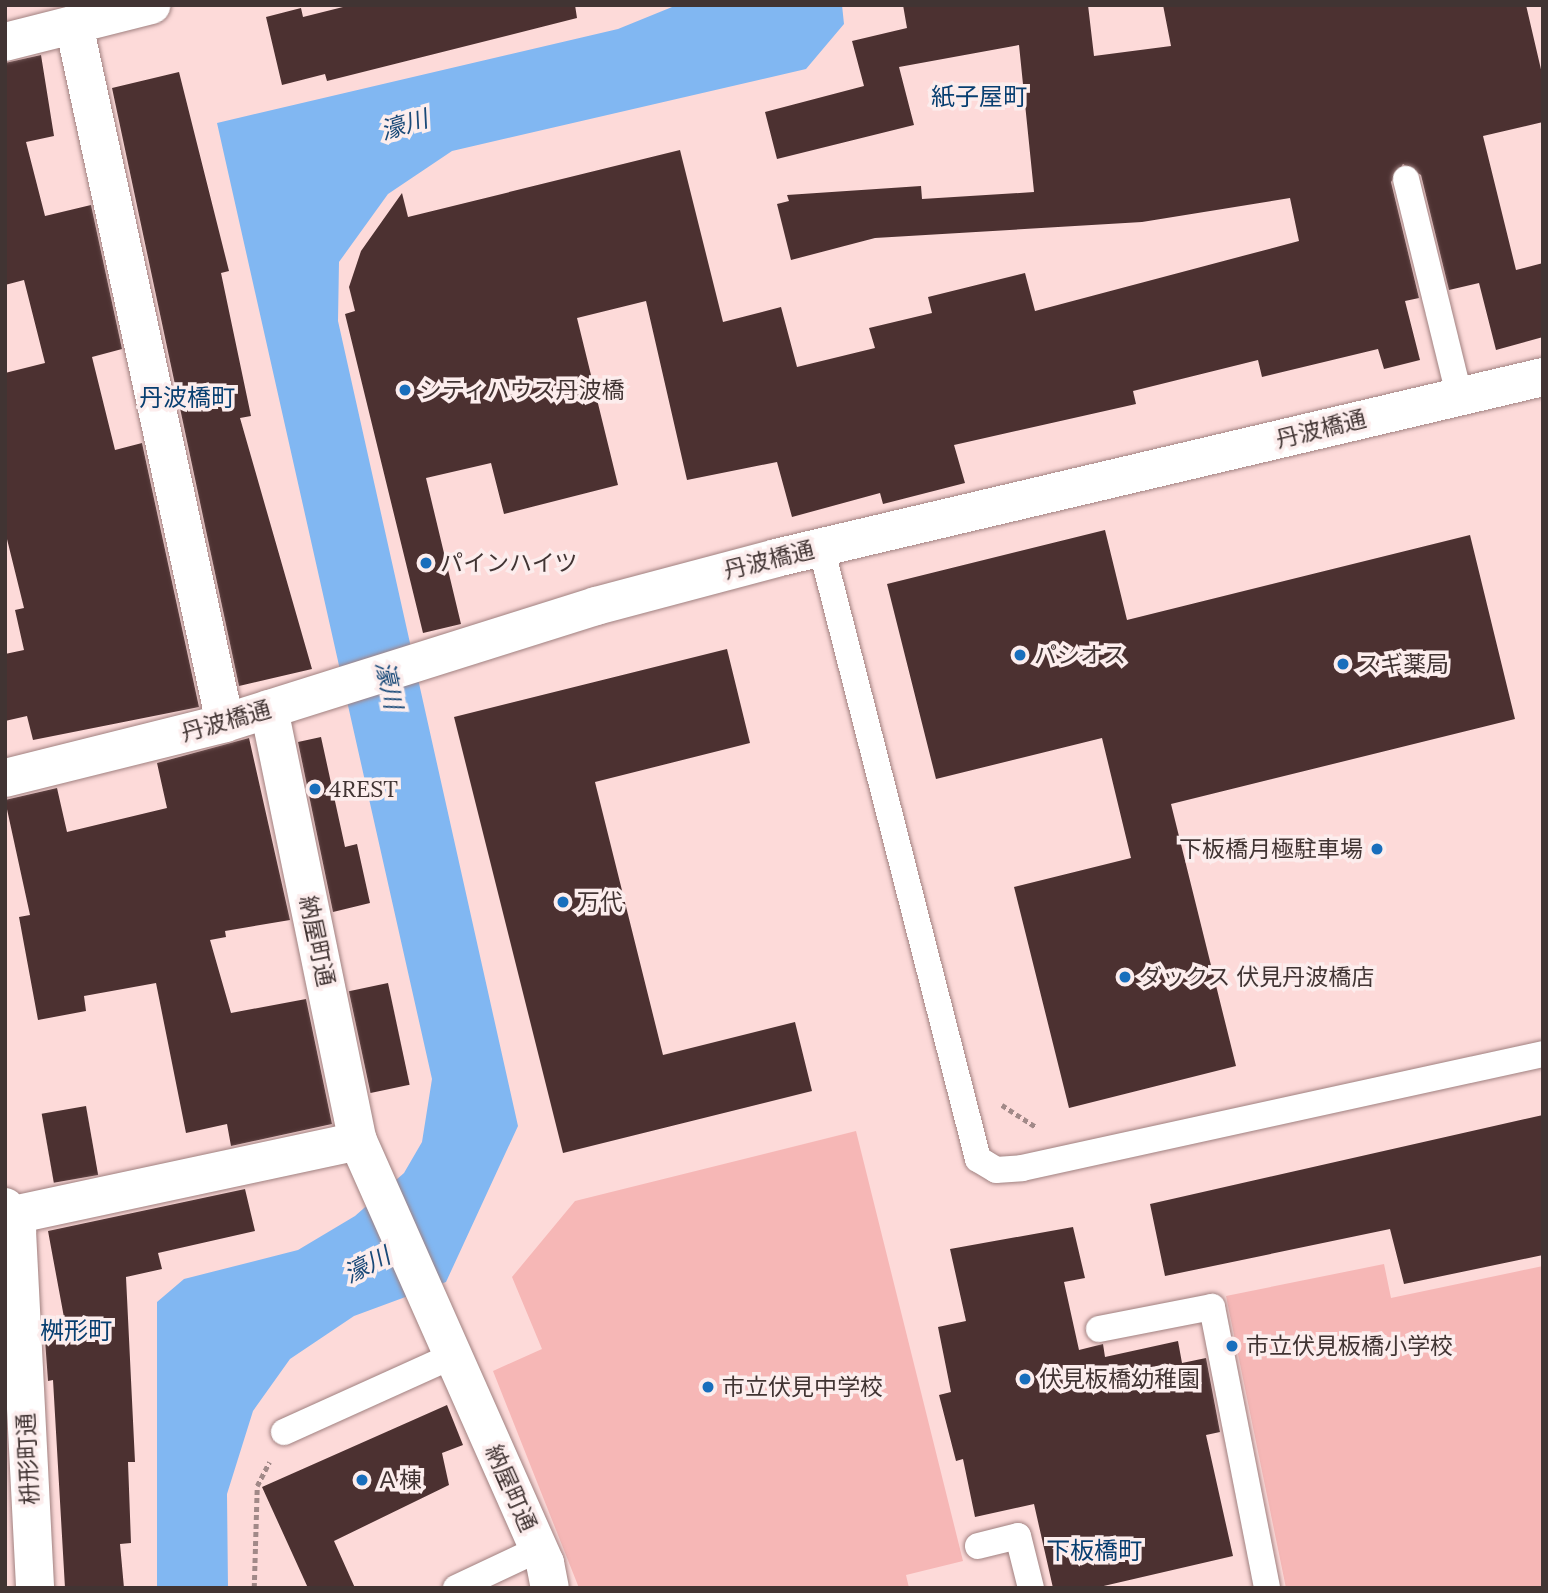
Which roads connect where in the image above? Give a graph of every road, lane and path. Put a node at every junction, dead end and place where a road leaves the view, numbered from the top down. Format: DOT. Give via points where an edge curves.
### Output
graph roads {
  1 [pos="151,5"];
  2 [pos="74,24"];
  3 [pos="5,42"];
  4 [pos="1406,179"];
  5 [pos="1543,377"];
  6 [pos="1459,395"];
  7 [pos="821,547"];
  8 [pos="269,709"];
  9 [pos="225,723"];
  10 [pos="5,778"];
  11 [pos="1543,1054"];
  12 [pos="993,1098"];
  13 [pos="1052,1125"];
  14 [pos="364,1156"];
  15 [pos="7,1212"];
  16 [pos="1099,1329"];
  17 [pos="452,1356"];
  18 [pos="284,1432"];
  19 [pos="16,1443"];
  20 [pos="978,1546"];
  21 [pos="539,1549"];
  22 [pos="35,1588"];
  23 [pos="254,1588"];
  24 [pos="456,1588"];
  25 [pos="550,1588"];
  26 [pos="1031,1588"];
  27 [pos="1267,1588"];
  1 -- 2 [label="street"];
  2 -- 3 [label="street"];
  2 -- 9 [label="street"];
  4 -- 6 [label="lane"];
  5 -- 6 [label="street, 丹波橋通"];
  6 -- 7 [label="street, 丹波橋通"];
  7 -- 8 [label="street, 丹波橋通" via="596,606"];
  7 -- 11 [label="lane" via="978,1159 996,1170 1022,1168"];
  8 -- 9 [label="street, 丹波橋通"];
  8 -- 14 [label="street, 納屋町通"];
  9 -- 10 [label="street, 丹波橋通"];
  12 -- 13 [label="path" via="1039,1128"];
  14 -- 15 [label="street"];
  14 -- 17 [label="street, 納屋町通"];
  15 -- 19 [label="street, 枡形町通" via="17,1231"];
  16 -- 27 [label="lane" via="1212,1307"];
  17 -- 18 [label="lane"];
  17 -- 21 [label="street, 納屋町通"];
  18 -- 23 [label="path" via="257,1486"];
  19 -- 22 [label="street, 枡形町通"];
  20 -- 26 [label="lane" via="1018,1536"];
  21 -- 24 [label="lane"];
  21 -- 25 [label="street, 納屋町通"];
}
